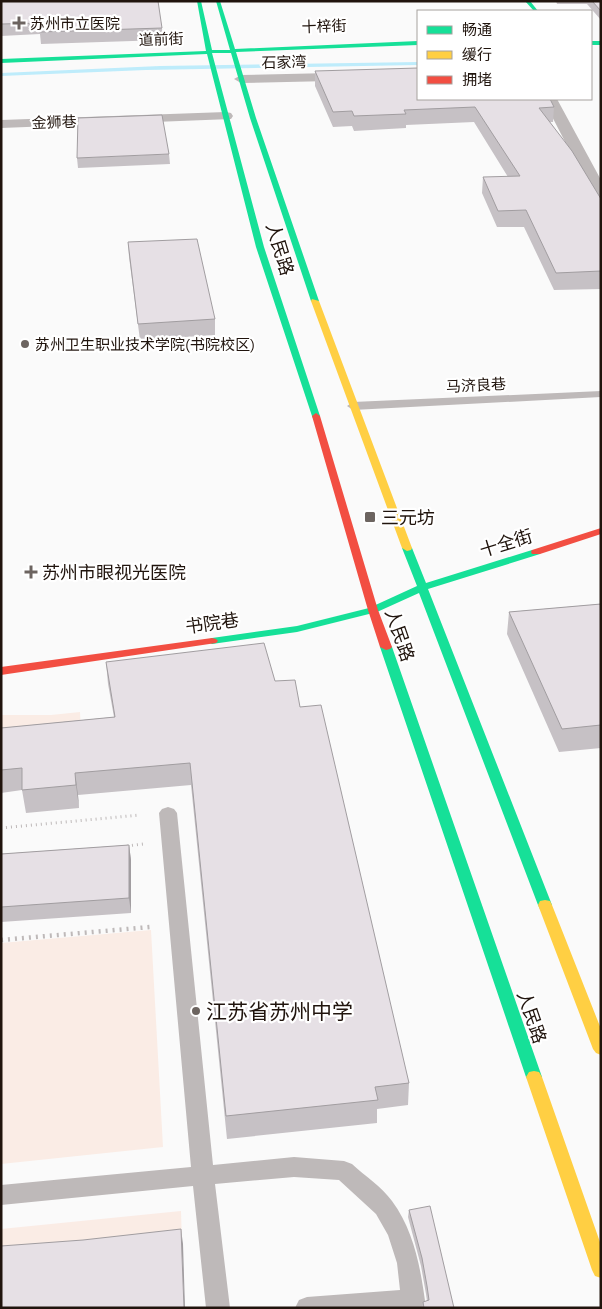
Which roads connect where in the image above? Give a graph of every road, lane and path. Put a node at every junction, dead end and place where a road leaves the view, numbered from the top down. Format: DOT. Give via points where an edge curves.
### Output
graph roads {
  1 [pos="199,1"];
  2 [pos="218,1"];
  3 [pos="417,39"];
  4 [pos="417,44"];
  5 [pos="232,52"];
  6 [pos="210,53"];
  7 [pos="1,55"];
  8 [pos="1,61"];
  9 [pos="417,75"];
  10 [pos="241,78"];
  11 [pos="551,100"];
  12 [pos="226,116"];
  13 [pos="1,124"];
  14 [pos="594,170"];
  15 [pos="601,196"];
  16 [pos="601,394"];
  17 [pos="353,406"];
  18 [pos="601,531"];
  19 [pos="422,588"];
  20 [pos="372,610"];
  21 [pos="1,671"];
  22 [pos="168,813"];
  23 [pos="1,828"];
  24 [pos="171,842"];
  25 [pos="124,846"];
  26 [pos="179,925"];
  27 [pos="1,940"];
  28 [pos="601,1049"];
  29 [pos="203,1175"];
  30 [pos="1,1195"];
  31 [pos="601,1270"];
  32 [pos="414,1304"];
  33 [pos="218,1308"];
  34 [pos="307,1308"];
  1 -- 6 [label="main road, 人民路"];
  2 -- 5 [label="main road, 人民路"];
  3 -- 5 [label="main road, 十梓街"];
  4 -- 5 [label="main road, 十梓街"];
  5 -- 6 [label="main road, 道前街"];
  5 -- 10 [label="main road, 人民路"];
  6 -- 7 [label="main road, 道前街"];
  6 -- 8 [label="main road, 道前街"];
  6 -- 12 [label="main road, 人民路"];
  9 -- 10 [label="street, 石家湾"];
  10 -- 17 [label="main road, 人民路" via="295,245"];
  11 -- 14 [label="street"];
  12 -- 13 [label="street, 金狮巷"];
  12 -- 20 [label="main road, 人民路" via="260,247 315,412"];
  14 -- 15 [label="street"];
  16 -- 17 [label="lane, 马济良巷"];
  17 -- 19 [label="main road, 人民路"];
  18 -- 19 [label="main road, 十全街"];
  19 -- 20 [label="main road, 书院巷"];
  19 -- 28 [label="main road, 人民路"];
  20 -- 21 [label="main road, 书院巷" via="297,628"];
  20 -- 31 [label="main road, 人民路"];
  22 -- 23 [label="path"];
  22 -- 24 [label="lane"];
  24 -- 25 [label="path"];
  24 -- 26 [label="lane"];
  26 -- 27 [label="path"];
  26 -- 29 [label="lane"];
  29 -- 30 [label="lane"];
  29 -- 32 [label="lane" via="294,1167 344,1171 384,1207 398,1232 408,1263"];
  29 -- 33 [label="lane"];
  32 -- 34 [label="lane"];
}
